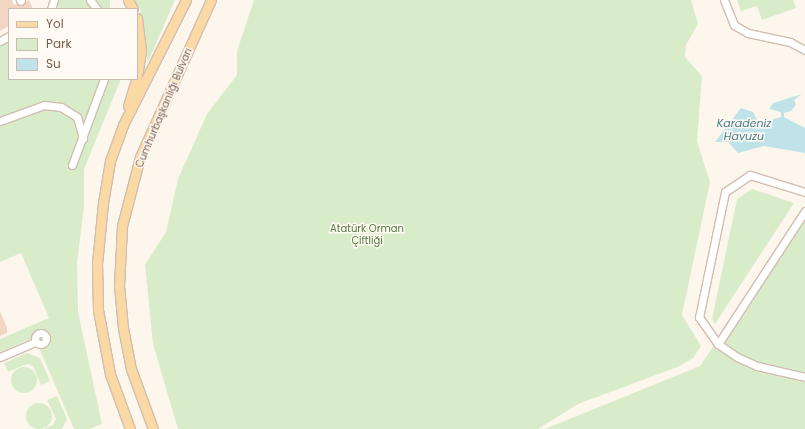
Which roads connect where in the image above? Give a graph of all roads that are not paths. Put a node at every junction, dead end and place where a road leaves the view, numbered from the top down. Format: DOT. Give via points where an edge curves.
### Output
graph roads {
  1 [pos="90,0"];
  2 [pos="186,0"];
  3 [pos="211,0"];
  4 [pos="724,0"];
  5 [pos="96,8"];
  6 [pos="138,26"];
  7 [pos="805,50"];
  8 [pos="138,71"];
  9 [pos="104,80"];
  10 [pos="136,80"];
  11 [pos="0,121"];
  12 [pos="123,125"];
  13 [pos="83,138"];
  14 [pos="72,165"];
  15 [pos="805,192"];
  16 [pos="805,211"];
  17 [pos="35,342"];
  18 [pos="718,344"];
  19 [pos="0,357"];
  20 [pos="805,377"];
  21 [pos="130,429"];
  22 [pos="153,429"];
  1 -- 5 [label="lane"];
  2 -- 12 [label="main road"];
  3 -- 22 [label="main road, Cumhurbaşkanlığı Bulvarı" via="140,157 123,218 119,264 123,328 131,369"];
  4 -- 7 [label="lane" via="734,25 748,33 790,42"];
  6 -- 8 [label="main road" via="141,51"];
  9 -- 13 [label="lane"];
  10 -- 12 [label="main road"];
  11 -- 13 [label="lane" via="44,105 61,107 77,117"];
  12 -- 21 [label="main road" via="105,182 97,287 108,367"];
  13 -- 14 [label="lane"];
  15 -- 18 [label="lane" via="750,175 725,192 699,317"];
  16 -- 18 [label="lane"];
  17 -- 19 [label="lane"];
  18 -- 20 [label="lane" via="752,364"];
}
